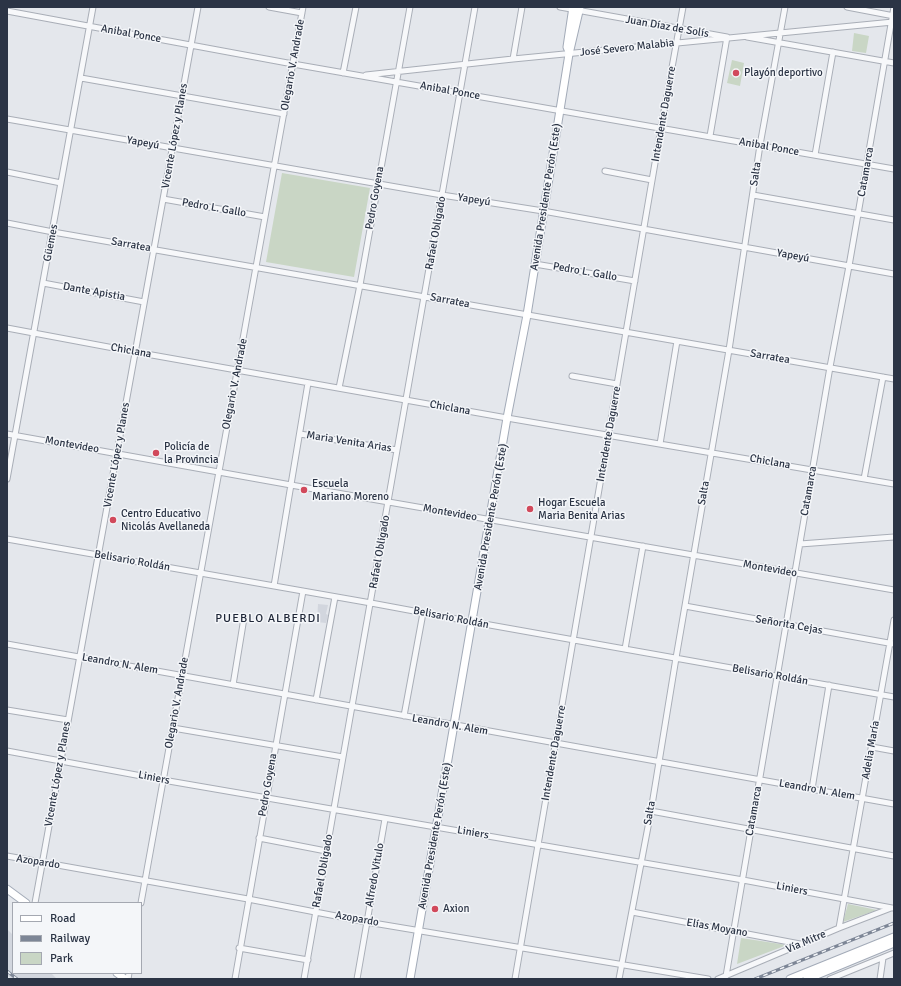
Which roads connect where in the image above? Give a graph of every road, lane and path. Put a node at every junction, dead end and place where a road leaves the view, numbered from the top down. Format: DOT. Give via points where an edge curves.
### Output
graph roads {
  1 [pos="94,7"];
  2 [pos="198,7"];
  3 [pos="269,7"];
  4 [pos="303,7"];
  5 [pos="356,7"];
  6 [pos="410,7"];
  7 [pos="475,7"];
  8 [pos="522,7"];
  9 [pos="560,7"];
  10 [pos="683,7"];
  11 [pos="785,7"];
  12 [pos="847,7"];
  13 [pos="894,7"];
  14 [pos="576,8"];
  15 [pos="7,11"];
  16 [pos="302,13"];
  17 [pos="893,16"];
  18 [pos="893,22"];
  19 [pos="90,27"];
  20 [pos="679,29"];
  21 [pos="780,33"];
  22 [pos="741,36"];
  23 [pos="727,37"];
  24 [pos="677,43"];
  25 [pos="779,43"];
  26 [pos="191,45"];
  27 [pos="833,52"];
  28 [pos="569,54"];
  29 [pos="513,59"];
  30 [pos="885,61"];
  31 [pos="894,63"];
  32 [pos="294,64"];
  33 [pos="465,64"];
  34 [pos="398,71"];
  35 [pos="343,73"];
  36 [pos="360,75"];
  37 [pos="81,78"];
  38 [pos="396,81"];
  39 [pos="460,93"];
  40 [pos="182,96"];
  41 [pos="560,111"];
  42 [pos="284,114"];
  43 [pos="7,119"];
  44 [pos="661,128"];
  45 [pos="71,130"];
  46 [pos="710,136"];
  47 [pos="760,145"];
  48 [pos="173,148"];
  49 [pos="815,154"];
  50 [pos="867,164"];
  51 [pos="275,165"];
  52 [pos="894,168"];
  53 [pos="7,172"];
  54 [pos="605,172"];
  55 [pos="652,180"];
  56 [pos="62,183"];
  57 [pos="378,183"];
  58 [pos="442,195"];
  59 [pos="753,195"];
  60 [pos="163,199"];
  61 [pos="543,211"];
  62 [pos="859,213"];
  63 [pos="266,217"];
  64 [pos="894,220"];
  65 [pos="7,223"];
  66 [pos="644,229"];
  67 [pos="53,232"];
  68 [pos="745,248"];
  69 [pos="154,249"];
  70 [pos="535,264"];
  71 [pos="850,266"];
  72 [pos="257,267"];
  73 [pos="894,274"];
  74 [pos="635,281"];
  75 [pos="43,283"];
  76 [pos="360,285"];
  77 [pos="424,296"];
  78 [pos="144,302"];
  79 [pos="527,315"];
  80 [pos="7,328"];
  81 [pos="626,332"];
  82 [pos="34,333"];
  83 [pos="677,341"];
  84 [pos="729,350"];
  85 [pos="135,352"];
  86 [pos="830,367"];
  87 [pos="238,370"];
  88 [pos="572,376"];
  89 [pos="883,377"];
  90 [pos="894,379"];
  91 [pos="308,383"];
  92 [pos="617,384"];
  93 [pos="340,388"];
  94 [pos="406,400"];
  95 [pos="507,418"];
  96 [pos="7,434"];
  97 [pos="300,434"];
  98 [pos="15,435"];
  99 [pos="609,435"];
  100 [pos="660,444"];
  101 [pos="398,450"];
  102 [pos="711,452"];
  103 [pos="117,453"];
  104 [pos="813,470"];
  105 [pos="218,472"];
  106 [pos="864,479"];
  107 [pos="7,480"];
  108 [pos="894,484"];
  109 [pos="291,485"];
  110 [pos="388,502"];
  111 [pos="490,520"];
  112 [pos="591,537"];
  113 [pos="894,537"];
  114 [pos="7,539"];
  115 [pos="800,544"];
  116 [pos="643,546"];
  117 [pos="98,555"];
  118 [pos="694,555"];
  119 [pos="795,573"];
  120 [pos="200,574"];
  121 [pos="274,586"];
  122 [pos="894,590"];
  123 [pos="303,591"];
  124 [pos="335,597"];
  125 [pos="371,603"];
  126 [pos="685,606"];
  127 [pos="423,613"];
  128 [pos="244,618"];
  129 [pos="894,620"];
  130 [pos="473,622"];
  131 [pos="786,624"];
  132 [pos="574,640"];
  133 [pos="7,644"];
  134 [pos="892,644"];
  135 [pos="626,649"];
  136 [pos="80,657"];
  137 [pos="676,658"];
  138 [pos="182,675"];
  139 [pos="778,676"];
  140 [pos="233,685"];
  141 [pos="829,686"];
  142 [pos="284,694"];
  143 [pos="880,695"];
  144 [pos="894,697"];
  145 [pos="316,700"];
  146 [pos="352,707"];
  147 [pos="7,710"];
  148 [pos="404,716"];
  149 [pos="68,720"];
  150 [pos="454,725"];
  151 [pos="172,728"];
  152 [pos="556,744"];
  153 [pos="275,746"];
  154 [pos="872,747"];
  155 [pos="7,751"];
  156 [pos="894,751"];
  157 [pos="343,757"];
  158 [pos="60,760"];
  159 [pos="659,762"];
  160 [pos="163,780"];
  161 [pos="760,780"];
  162 [pos="812,789"];
  163 [pos="266,798"];
  164 [pos="862,798"];
  165 [pos="894,804"];
  166 [pos="334,809"];
  167 [pos="651,811"];
  168 [pos="385,819"];
  169 [pos="437,827"];
  170 [pos="751,829"];
  171 [pos="259,838"];
  172 [pos="538,845"];
  173 [pos="853,848"];
  174 [pos="326,851"];
  175 [pos="7,856"];
  176 [pos="894,856"];
  177 [pos="42,862"];
  178 [pos="641,862"];
  179 [pos="144,880"];
  180 [pos="742,880"];
  181 [pos="7,889"];
  182 [pos="248,899"];
  183 [pos="844,899"];
  184 [pos="25,902"];
  185 [pos="34,902"];
  186 [pos="141,902"];
  187 [pos="893,908"];
  188 [pos="316,912"];
  189 [pos="632,912"];
  190 [pos="367,922"];
  191 [pos="839,928"];
  192 [pos="419,930"];
  193 [pos="734,931"];
  194 [pos="894,937"];
  195 [pos="894,943"];
  196 [pos="801,944"];
  197 [pos="521,947"];
  198 [pos="239,948"];
  199 [pos="894,953"];
  200 [pos="883,958"];
  201 [pos="308,960"];
  202 [pos="622,964"];
  203 [pos="817,974"];
  204 [pos="726,976"];
  205 [pos="234,979"];
  206 [pos="304,979"];
  207 [pos="357,979"];
  208 [pos="410,979"];
  209 [pos="515,979"];
  210 [pos="619,979"];
  211 [pos="708,979"];
  212 [pos="718,979"];
  213 [pos="790,979"];
  214 [pos="807,979"];
  215 [pos="830,979"];
  216 [pos="880,979"];
  1 -- 19 [label="street, Güemes"];
  2 -- 26 [label="street, Vicente López y Planes"];
  3 -- 16 [label="street"];
  4 -- 16 [label="street, Olegario V. Andrade"];
  5 -- 35 [label="street"];
  6 -- 34 [label="street, Pedro Goyena"];
  7 -- 33 [label="street, Rafael Obligado"];
  8 -- 29 [label="street"];
  9 -- 14 [label="street, Juan Díaz de Solís"];
  10 -- 20 [label="street, Intendente Daguerre"];
  11 -- 21 [label="street, Salta"];
  12 -- 17 [label="street"];
  13 -- 17 [label="street, Catamarca"];
  14 -- 20 [label="street, Juan Díaz de Solís"];
  14 -- 28 [label="main road, Avenida Presidente Perón (Este)" via="567,48"];
  15 -- 19 [label="street, Anibal Ponce"];
  16 -- 32 [label="street, Olegario V. Andrade"];
  17 -- 18 [label="street, Catamarca"];
  18 -- 21 [label="street, José Severo Malabia"];
  18 -- 30 [label="street, Catamarca"];
  19 -- 26 [label="street, Anibal Ponce"];
  19 -- 37 [label="street, Güemes"];
  20 -- 23 [label="street, Juan Díaz de Solís"];
  20 -- 24 [label="street, Intendente Daguerre"];
  21 -- 22 [label="street, José Severo Malabia"];
  21 -- 25 [label="street, Salta"];
  22 -- 23 [label="street, José Severo Malabia"];
  22 -- 25 [label="street"];
  23 -- 24 [label="street, José Severo Malabia"];
  23 -- 46 [label="street"];
  24 -- 28 [label="street, José Severo Malabia"];
  24 -- 44 [label="street, Intendente Daguerre"];
  25 -- 27 [label="street"];
  25 -- 47 [label="street, Salta"];
  26 -- 32 [label="street, Anibal Ponce"];
  26 -- 40 [label="street, Vicente López y Planes"];
  27 -- 30 [label="street"];
  27 -- 49 [label="street"];
  28 -- 29 [label="street, José Severo Malabia"];
  28 -- 41 [label="main road, Avenida Presidente Perón (Este)"];
  29 -- 33 [label="street, José Severo Malabia"];
  30 -- 31 [label="street"];
  30 -- 50 [label="street, Catamarca"];
  32 -- 35 [label="street, Anibal Ponce"];
  32 -- 42 [label="street, Olegario V. Andrade"];
  33 -- 34 [label="street, José Severo Malabia"];
  33 -- 39 [label="street, Rafael Obligado"];
  34 -- 36 [label="street, José Severo Malabia"];
  34 -- 38 [label="street, Pedro Goyena"];
  35 -- 36 [label="street, Anibal Ponce"];
  36 -- 38 [label="street, Anibal Ponce"];
  37 -- 40 [label="street"];
  37 -- 45 [label="street, Güemes"];
  38 -- 39 [label="street, Anibal Ponce"];
  38 -- 57 [label="street, Pedro Goyena"];
  39 -- 41 [label="street, Anibal Ponce"];
  39 -- 58 [label="street, Rafael Obligado"];
  40 -- 42 [label="street"];
  40 -- 48 [label="street, Vicente López y Planes"];
  41 -- 44 [label="street, Anibal Ponce"];
  41 -- 61 [label="main road, Avenida Presidente Perón (Este)"];
  42 -- 51 [label="street, Olegario V. Andrade"];
  43 -- 45 [label="street, Yapeyú"];
  44 -- 46 [label="street, Anibal Ponce"];
  44 -- 55 [label="street, Intendente Daguerre"];
  45 -- 48 [label="street, Yapeyú"];
  45 -- 56 [label="street, Güemes"];
  46 -- 47 [label="street, Anibal Ponce"];
  47 -- 49 [label="street, Anibal Ponce"];
  47 -- 59 [label="street, Salta"];
  48 -- 51 [label="street, Yapeyú"];
  48 -- 60 [label="street, Vicente López y Planes"];
  49 -- 50 [label="street, Anibal Ponce"];
  50 -- 52 [label="street, Anibal Ponce"];
  50 -- 62 [label="street, Catamarca"];
  51 -- 57 [label="street, Yapeyú"];
  51 -- 63 [label="street, Olegario V. Andrade"];
  53 -- 56 [label="street"];
  54 -- 55 [label="street"];
  55 -- 66 [label="street, Intendente Daguerre"];
  56 -- 67 [label="street, Güemes"];
  57 -- 58 [label="street, Yapeyú"];
  57 -- 76 [label="street, Pedro Goyena"];
  58 -- 61 [label="street, Yapeyú"];
  58 -- 77 [label="street, Rafael Obligado"];
  59 -- 62 [label="street"];
  59 -- 68 [label="street, Salta"];
  60 -- 63 [label="street, Pedro L. Gallo"];
  60 -- 69 [label="street, Vicente López y Planes"];
  61 -- 66 [label="street, Yapeyú"];
  61 -- 70 [label="main road, Avenida Presidente Perón (Este)"];
  62 -- 64 [label="street"];
  62 -- 71 [label="street, Catamarca"];
  63 -- 72 [label="street, Olegario V. Andrade"];
  65 -- 67 [label="street, Sarratea"];
  66 -- 68 [label="street, Yapeyú"];
  66 -- 74 [label="street, Intendente Daguerre"];
  67 -- 69 [label="street, Sarratea"];
  67 -- 75 [label="street, Güemes"];
  68 -- 71 [label="street, Yapeyú"];
  68 -- 84 [label="street, Salta"];
  69 -- 72 [label="street, Sarratea"];
  69 -- 78 [label="street, Vicente López y Planes"];
  70 -- 74 [label="street, Pedro L. Gallo"];
  70 -- 79 [label="main road, Avenida Presidente Perón (Este)"];
  71 -- 73 [label="street, Yapeyú"];
  71 -- 86 [label="street, Catamarca"];
  72 -- 76 [label="street, Sarratea"];
  72 -- 87 [label="street, Olegario V. Andrade"];
  74 -- 81 [label="street, Intendente Daguerre"];
  75 -- 78 [label="street, Dante Apistia"];
  75 -- 82 [label="street, Güemes"];
  76 -- 77 [label="street, Sarratea"];
  76 -- 93 [label="street, Pedro Goyena"];
  77 -- 79 [label="street, Sarratea"];
  77 -- 94 [label="street, Rafael Obligado"];
  78 -- 85 [label="street, Vicente López y Planes"];
  79 -- 81 [label="street, Sarratea"];
  79 -- 95 [label="main road, Avenida Presidente Perón (Este)"];
  80 -- 82 [label="street, Chiclana"];
  81 -- 83 [label="street, Sarratea"];
  81 -- 92 [label="street, Intendente Daguerre"];
  82 -- 85 [label="street, Chiclana"];
  82 -- 98 [label="street, Güemes"];
  83 -- 84 [label="street, Sarratea"];
  83 -- 100 [label="street"];
  84 -- 86 [label="street, Sarratea"];
  84 -- 102 [label="street, Salta"];
  85 -- 87 [label="street, Chiclana"];
  85 -- 103 [label="street, Vicente López y Planes"];
  86 -- 89 [label="street, Sarratea"];
  86 -- 104 [label="street, Catamarca"];
  87 -- 91 [label="street, Chiclana"];
  87 -- 105 [label="street, Olegario V. Andrade"];
  88 -- 92 [label="street"];
  89 -- 90 [label="street, Sarratea"];
  89 -- 106 [label="street"];
  91 -- 93 [label="street, Chiclana"];
  91 -- 97 [label="street"];
  92 -- 99 [label="street, Intendente Daguerre"];
  93 -- 94 [label="street, Chiclana"];
  94 -- 95 [label="street, Chiclana"];
  94 -- 101 [label="street, Rafael Obligado"];
  95 -- 99 [label="street, Chiclana"];
  95 -- 111 [label="main road, Avenida Presidente Perón (Este)"];
  96 -- 98 [label="street, Montevideo"];
  97 -- 101 [label="street, Maria Venita Arias"];
  97 -- 109 [label="street"];
  98 -- 103 [label="street, Montevideo"];
  98 -- 107 [label="street, Güemes"];
  99 -- 100 [label="street, Chiclana"];
  99 -- 112 [label="street, Intendente Daguerre"];
  100 -- 102 [label="street, Chiclana"];
  101 -- 110 [label="street, Rafael Obligado"];
  102 -- 104 [label="street, Chiclana"];
  102 -- 118 [label="street, Salta"];
  103 -- 105 [label="street, Montevideo"];
  103 -- 117 [label="street, Vicente López y Planes"];
  104 -- 106 [label="street, Chiclana"];
  104 -- 115 [label="street, Catamarca"];
  105 -- 109 [label="street, Montevideo"];
  105 -- 120 [label="street, Olegario V. Andrade"];
  106 -- 108 [label="street, Chiclana"];
  109 -- 110 [label="street, Montevideo"];
  109 -- 121 [label="street"];
  110 -- 111 [label="street, Montevideo"];
  110 -- 125 [label="street, Rafael Obligado"];
  111 -- 112 [label="street, Montevideo"];
  111 -- 130 [label="main road, Avenida Presidente Perón (Este)"];
  112 -- 116 [label="street, Montevideo"];
  112 -- 132 [label="street, Intendente Daguerre"];
  113 -- 115 [label="street"];
  114 -- 117 [label="street, Belisario Roldán"];
  115 -- 119 [label="street, Catamarca"];
  116 -- 118 [label="street, Montevideo"];
  116 -- 135 [label="street"];
  117 -- 120 [label="street, Belisario Roldán"];
  117 -- 136 [label="street, Vicente López y Planes"];
  118 -- 119 [label="street, Montevideo"];
  118 -- 126 [label="street, Salta"];
  119 -- 122 [label="street, Montevideo"];
  119 -- 131 [label="street, Catamarca"];
  120 -- 121 [label="street, Belisario Roldán"];
  120 -- 138 [label="street, Olegario V. Andrade"];
  121 -- 123 [label="street, Belisario Roldán"];
  123 -- 124 [label="street, Belisario Roldán"];
  123 -- 142 [label="street, Pedro Goyena"];
  124 -- 125 [label="street, Belisario Roldán"];
  124 -- 145 [label="street"];
  125 -- 127 [label="street, Belisario Roldán"];
  125 -- 146 [label="street, Rafael Obligado"];
  126 -- 131 [label="street, Señorita Cejas"];
  126 -- 137 [label="street, Salta"];
  127 -- 130 [label="street, Belisario Roldán"];
  127 -- 148 [label="street"];
  128 -- 140 [label="street"];
  129 -- 134 [label="street, Adelia María"];
  130 -- 132 [label="street, Belisario Roldán"];
  130 -- 150 [label="main road, Avenida Presidente Perón (Este)"];
  131 -- 134 [label="street, Señorita Cejas"];
  131 -- 139 [label="street, Catamarca"];
  132 -- 135 [label="street, Belisario Roldán"];
  132 -- 152 [label="street, Intendente Daguerre"];
  133 -- 136 [label="street, Leandro N. Alem"];
  134 -- 143 [label="street, Adelia María"];
  135 -- 137 [label="street, Belisario Roldán"];
  136 -- 138 [label="street, Leandro N. Alem"];
  136 -- 149 [label="street, Vicente López y Planes"];
  137 -- 139 [label="street, Belisario Roldán"];
  137 -- 159 [label="street, Salta"];
  138 -- 140 [label="street, Leandro N. Alem"];
  138 -- 151 [label="street, Olegario V. Andrade"];
  139 -- 141 [label="street, Belisario Roldán"];
  139 -- 161 [label="street, Catamarca"];
  140 -- 142 [label="street, Leandro N. Alem"];
  141 -- 143 [label="street, Belisario Roldán"];
  141 -- 162 [label="street"];
  142 -- 145 [label="street, Leandro N. Alem"];
  142 -- 153 [label="street, Pedro Goyena"];
  143 -- 144 [label="street, Belisario Roldán"];
  143 -- 154 [label="street, Adelia María"];
  145 -- 146 [label="street, Leandro N. Alem"];
  146 -- 148 [label="street, Leandro N. Alem"];
  146 -- 157 [label="street, Rafael Obligado"];
  147 -- 149 [label="street"];
  148 -- 150 [label="street, Leandro N. Alem"];
  149 -- 158 [label="street, Vicente López y Planes"];
  150 -- 152 [label="street, Leandro N. Alem"];
  150 -- 169 [label="main road, Avenida Presidente Perón (Este)"];
  151 -- 153 [label="street"];
  151 -- 160 [label="street, Olegario V. Andrade"];
  152 -- 159 [label="street, Leandro N. Alem"];
  152 -- 172 [label="street, Intendente Daguerre"];
  153 -- 157 [label="street"];
  153 -- 163 [label="street, Pedro Goyena"];
  154 -- 156 [label="street"];
  154 -- 164 [label="street, Adelia María"];
  155 -- 158 [label="street, Liniers"];
  157 -- 166 [label="street, Rafael Obligado"];
  158 -- 160 [label="street, Liniers"];
  158 -- 177 [label="street, Vicente López y Planes"];
  159 -- 161 [label="street, Leandro N. Alem"];
  159 -- 167 [label="street, Salta"];
  160 -- 163 [label="street, Liniers"];
  160 -- 179 [label="street, Olegario V. Andrade"];
  161 -- 162 [label="street, Leandro N. Alem"];
  161 -- 170 [label="street, Catamarca"];
  162 -- 164 [label="street, Leandro N. Alem"];
  163 -- 166 [label="street, Liniers"];
  163 -- 171 [label="street, Pedro Goyena"];
  164 -- 165 [label="street, Leandro N. Alem"];
  164 -- 173 [label="street, Adelia María"];
  166 -- 168 [label="street, Liniers"];
  166 -- 174 [label="street, Rafael Obligado"];
  167 -- 170 [label="street"];
  167 -- 178 [label="street, Salta"];
  168 -- 169 [label="street, Liniers"];
  168 -- 190 [label="street, Alfredo Vitulo"];
  169 -- 172 [label="street, Liniers"];
  169 -- 192 [label="main road, Avenida Presidente Perón (Este)"];
  170 -- 173 [label="street"];
  170 -- 180 [label="street, Catamarca"];
  171 -- 174 [label="street"];
  171 -- 182 [label="street, Pedro Goyena"];
  172 -- 178 [label="street, Liniers"];
  172 -- 197 [label="street, Intendente Daguerre"];
  173 -- 176 [label="street"];
  173 -- 183 [label="street, Adelia María"];
  174 -- 188 [label="street, Rafael Obligado"];
  175 -- 177 [label="street, Azopardo"];
  177 -- 179 [label="street, Azopardo"];
  177 -- 185 [label="street, Vicente López y Planes"];
  178 -- 180 [label="street, Liniers"];
  178 -- 189 [label="street, Salta"];
  179 -- 182 [label="street, Azopardo"];
  179 -- 186 [label="street, Olegario V. Andrade"];
  180 -- 183 [label="street, Liniers"];
  180 -- 193 [label="street, Catamarca"];
  181 -- 184 [label="main road"];
  182 -- 188 [label="street, Azopardo"];
  182 -- 198 [label="street, Pedro Goyena"];
  183 -- 187 [label="street, Liniers"];
  183 -- 191 [label="street, Adelia María"];
  187 -- 191 [label="street, Vía Mitre"];
  188 -- 190 [label="street, Azopardo"];
  188 -- 201 [label="street, Rafael Obligado"];
  189 -- 193 [label="street, Elías Moyano"];
  189 -- 202 [label="street, Salta"];
  190 -- 192 [label="street, Azopardo"];
  190 -- 207 [label="street, Alfredo Vitulo"];
  191 -- 196 [label="street, Vía Mitre"];
  192 -- 197 [label="street, Azopardo"];
  192 -- 208 [label="main road, Avenida Presidente Perón (Este)"];
  193 -- 196 [label="street, Elías Moyano"];
  193 -- 204 [label="street, Catamarca"];
  194 -- 203 [label="main road"];
  195 -- 203 [label="main road"];
  196 -- 204 [label="street, Vía Mitre"];
  197 -- 202 [label="street, Azopardo"];
  197 -- 209 [label="street, Intendente Daguerre"];
  198 -- 201 [label="street"];
  198 -- 205 [label="street, Pedro Goyena"];
  199 -- 200 [label="street"];
  200 -- 215 [label="street"];
  200 -- 216 [label="street"];
  201 -- 206 [label="street, Rafael Obligado"];
  202 -- 210 [label="street, Salta"];
  202 -- 211 [label="street, Azopardo"];
  203 -- 213 [label="main road"];
  203 -- 214 [label="main road"];
  204 -- 212 [label="street, Vía Mitre"];
}
